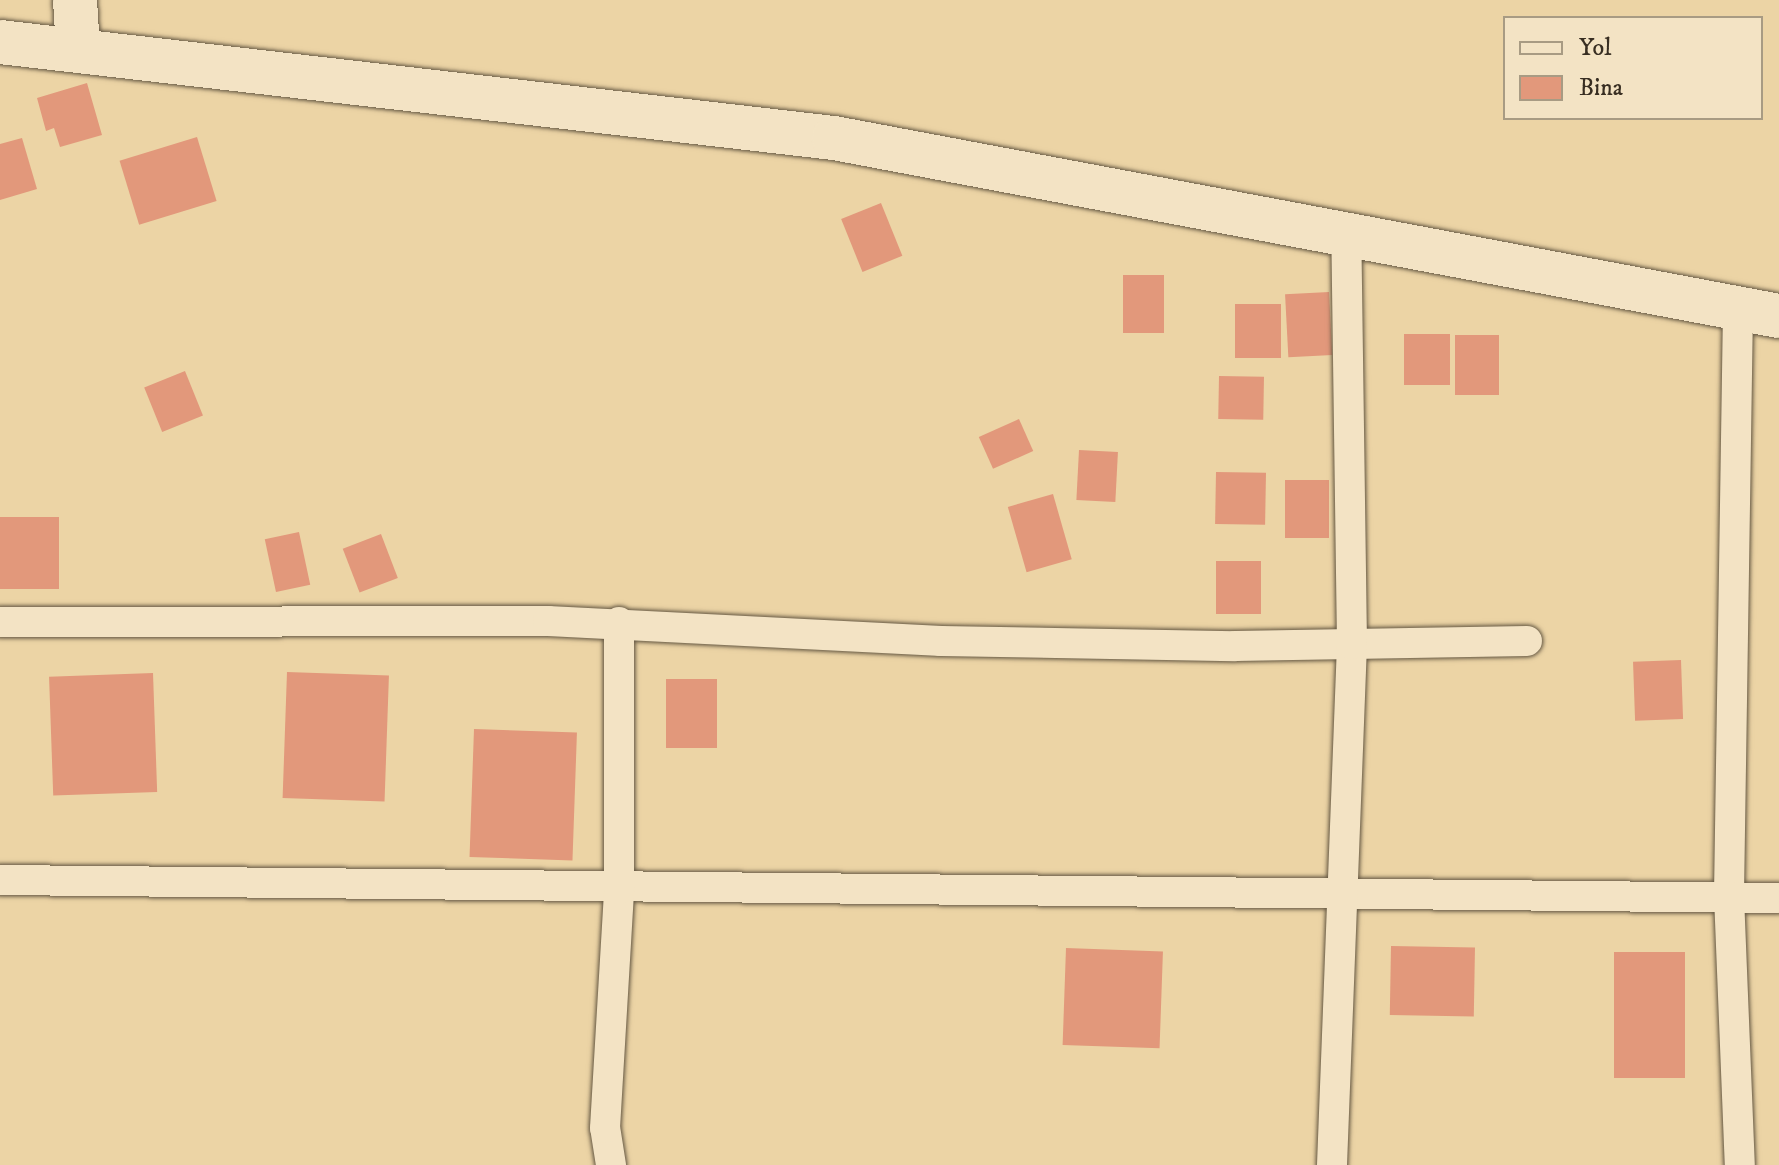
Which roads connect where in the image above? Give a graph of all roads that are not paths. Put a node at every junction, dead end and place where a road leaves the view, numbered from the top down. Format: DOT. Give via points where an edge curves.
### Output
graph roads {
  1 [pos="75,0"];
  2 [pos="0,42"];
  3 [pos="78,49"];
  4 [pos="1346,231"];
  5 [pos="1759,313"];
  6 [pos="0,622"];
  7 [pos="619,622"];
  8 [pos="1527,641"];
  9 [pos="1352,644"];
  10 [pos="0,880"];
  11 [pos="619,889"];
  12 [pos="1729,896"];
  13 [pos="1340,897"];
  14 [pos="1779,898"];
  15 [pos="611,1165"];
  16 [pos="1332,1165"];
  17 [pos="1740,1165"];
  1 -- 3 [label="street"];
  2 -- 3 [label="street"];
  3 -- 4 [label="street" via="834,138"];
  4 -- 5 [label="street"];
  4 -- 9 [label="street"];
  5 -- 12 [label="street"];
  6 -- 7 [label="street"];
  7 -- 9 [label="street" via="941,641"];
  7 -- 11 [label="street"];
  8 -- 9 [label="street"];
  9 -- 13 [label="street"];
  10 -- 11 [label="street"];
  11 -- 13 [label="street"];
  11 -- 15 [label="street" via="605,1128"];
  12 -- 13 [label="street"];
  12 -- 14 [label="street"];
  12 -- 17 [label="street"];
  13 -- 16 [label="street"];
}
